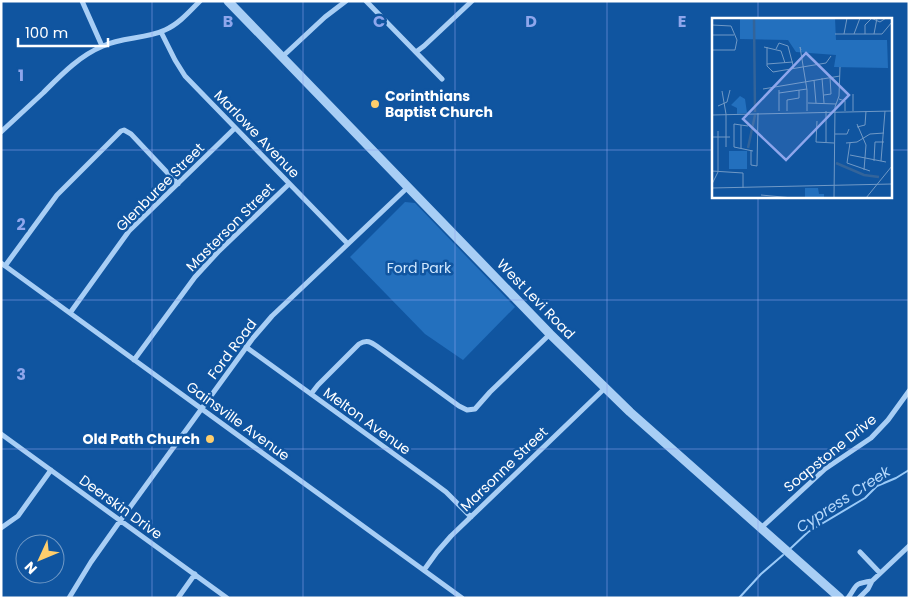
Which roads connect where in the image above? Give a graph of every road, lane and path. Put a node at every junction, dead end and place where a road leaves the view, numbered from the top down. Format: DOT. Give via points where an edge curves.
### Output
graph roads {
  1 [pos="82,1"];
  2 [pos="200,1"];
  3 [pos="228,1"];
  4 [pos="346,1"];
  5 [pos="366,1"];
  6 [pos="472,1"];
  7 [pos="161,32"];
  8 [pos="102,46"];
  9 [pos="416,52"];
  10 [pos="282,57"];
  11 [pos="442,79"];
  12 [pos="235,128"];
  13 [pos="1,132"];
  14 [pos="178,184"];
  15 [pos="289,184"];
  16 [pos="408,187"];
  17 [pos="348,244"];
  18 [pos="3,264"];
  19 [pos="70,313"];
  20 [pos="550,334"];
  21 [pos="246,347"];
  22 [pos="134,360"];
  23 [pos="605,388"];
  24 [pos="909,391"];
  25 [pos="311,394"];
  26 [pos="202,409"];
  27 [pos="1,434"];
  28 [pos="51,470"];
  29 [pos="471,517"];
  30 [pos="120,520"];
  31 [pos="1,528"];
  32 [pos="760,528"];
  33 [pos="909,546"];
  34 [pos="860,552"];
  35 [pos="424,570"];
  36 [pos="880,573"];
  37 [pos="195,574"];
  38 [pos="872,581"];
  39 [pos="69,598"];
  40 [pos="178,598"];
  41 [pos="227,598"];
  42 [pos="462,598"];
  43 [pos="840,598"];
  44 [pos="848,598"];
  45 [pos="859,598"];
  1 -- 8 [label="street"];
  2 -- 7 [label="street" via="174,25"];
  3 -- 10 [label="street, West Levi Road"];
  4 -- 10 [label="street"];
  5 -- 9 [label="street"];
  6 -- 9 [label="street"];
  7 -- 8 [label="street"];
  7 -- 12 [label="street, Marlowe Avenue" via="182,72"];
  8 -- 13 [label="street" via="80,59"];
  9 -- 11 [label="street"];
  10 -- 16 [label="street, West Levi Road"];
  12 -- 14 [label="street, Glenburee Street"];
  12 -- 15 [label="street, Marlowe Avenue"];
  14 -- 18 [label="street" via="131,134 121,131 57,195"];
  14 -- 19 [label="street, Glenburee Street" via="129,231"];
  15 -- 17 [label="street, Marlowe Avenue"];
  15 -- 22 [label="street, Masterson Street" via="194,277"];
  16 -- 17 [label="street, Ford Road"];
  16 -- 20 [label="street, West Levi Road"];
  17 -- 21 [label="street, Ford Road" via="272,316"];
  18 -- 19 [label="street, Gainsville Avenue"];
  19 -- 22 [label="street, Gainsville Avenue"];
  20 -- 23 [label="street, West Levi Road"];
  20 -- 25 [label="street" via="471,410 459,406 368,341 360,344"];
  21 -- 25 [label="street, Melton Avenue"];
  21 -- 26 [label="street, Ford Road"];
  22 -- 26 [label="street, Gainsville Avenue"];
  23 -- 29 [label="street, Marsonne Street"];
  23 -- 32 [label="street, West Levi Road"];
  24 -- 32 [label="street, Soapstone Drive" via="871,438 825,469"];
  25 -- 29 [label="street, Melton Avenue" via="441,488"];
  26 -- 30 [label="street, Ford Road"];
  26 -- 35 [label="street, Gainsville Avenue"];
  27 -- 28 [label="street, Deerskin Drive"];
  28 -- 30 [label="street, Deerskin Drive"];
  28 -- 31 [label="street" via="18,516"];
  29 -- 35 [label="street, Marsonne Street"];
  30 -- 37 [label="street, Deerskin Drive"];
  30 -- 39 [label="street, Ford Road"];
  32 -- 43 [label="street, West Levi Road"];
  33 -- 36 [label="street"];
  34 -- 36 [label="street"];
  35 -- 42 [label="street, Gainsville Avenue"];
  36 -- 38 [label="street"];
  37 -- 40 [label="street"];
  37 -- 41 [label="street, Deerskin Drive"];
  38 -- 44 [label="street" via="858,584"];
  38 -- 45 [label="street"];
}
